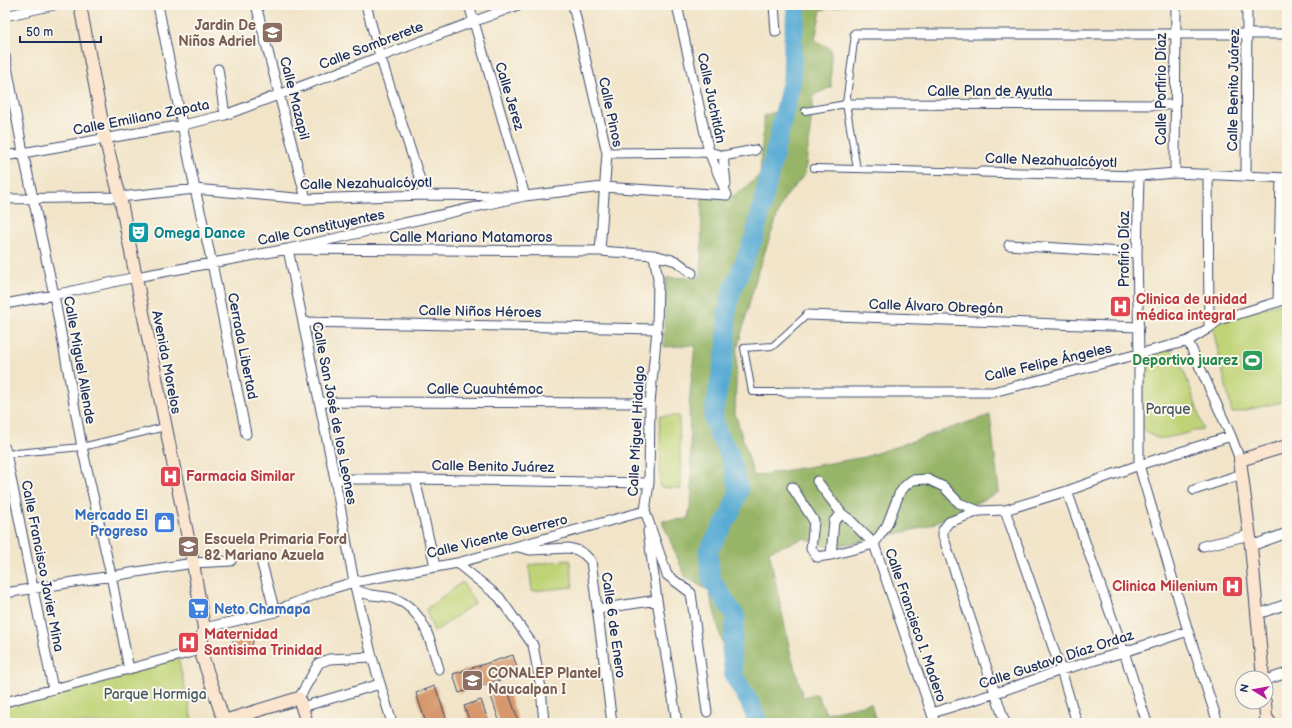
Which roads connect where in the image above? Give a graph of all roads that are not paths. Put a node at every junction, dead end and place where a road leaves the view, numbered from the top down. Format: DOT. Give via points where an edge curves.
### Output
graph roads {
  1 [pos="54,5"];
  2 [pos="80,5"];
  3 [pos="158,5"];
  4 [pos="256,5"];
  5 [pos="366,5"];
  6 [pos="469,5"];
  7 [pos="518,5"];
  8 [pos="573,5"];
  9 [pos="677,5"];
  10 [pos="774,5"];
  11 [pos="1176,5"];
  12 [pos="1248,5"];
  13 [pos="5,16"];
  14 [pos="473,22"];
  15 [pos="776,32"];
  16 [pos="855,34"];
  17 [pos="1176,34"];
  18 [pos="1287,34"];
  19 [pos="1247,35"];
  20 [pos="5,56"];
  21 [pos="380,56"];
  22 [pos="218,69"];
  23 [pos="280,95"];
  24 [pos="846,104"];
  25 [pos="1175,105"];
  26 [pos="805,111"];
  27 [pos="225,115"];
  28 [pos="183,125"];
  29 [pos="105,138"];
  30 [pos="754,150"];
  31 [pos="23,152"];
  32 [pos="709,152"];
  33 [pos="607,153"];
  34 [pos="5,156"];
  35 [pos="723,156"];
  36 [pos="814,168"];
  37 [pos="857,169"];
  38 [pos="982,172"];
  39 [pos="1174,173"];
  40 [pos="1208,174"];
  41 [pos="1246,175"];
  42 [pos="1139,176"];
  43 [pos="1284,178"];
  44 [pos="604,187"];
  45 [pos="195,189"];
  46 [pos="425,195"];
  47 [pos="727,195"];
  48 [pos="525,196"];
  49 [pos="120,197"];
  50 [pos="5,198"];
  51 [pos="34,199"];
  52 [pos="306,199"];
  53 [pos="1009,245"];
  54 [pos="288,249"];
  55 [pos="600,251"];
  56 [pos="1137,253"];
  57 [pos="654,255"];
  58 [pos="212,263"];
  59 [pos="692,273"];
  60 [pos="136,277"];
  61 [pos="54,295"];
  62 [pos="1283,300"];
  63 [pos="5,304"];
  64 [pos="807,315"];
  65 [pos="302,322"];
  66 [pos="1139,327"];
  67 [pos="1209,328"];
  68 [pos="657,329"];
  69 [pos="1188,341"];
  70 [pos="744,348"];
  71 [pos="1139,354"];
  72 [pos="785,392"];
  73 [pos="319,402"];
  74 [pos="650,403"];
  75 [pos="165,426"];
  76 [pos="246,434"];
  77 [pos="1231,436"];
  78 [pos="1287,446"];
  79 [pos="82,447"];
  80 [pos="5,452"];
  81 [pos="1240,460"];
  82 [pos="1139,465"];
  83 [pos="1242,474"];
  84 [pos="335,479"];
  85 [pos="415,479"];
  86 [pos="817,481"];
  87 [pos="649,483"];
  88 [pos="792,487"];
  89 [pos="1194,490"];
  90 [pos="1067,491"];
  91 [pos="1005,510"];
  92 [pos="645,511"];
  93 [pos="979,511"];
  94 [pos="842,514"];
  95 [pos="1287,533"];
  96 [pos="1251,541"];
  97 [pos="874,544"];
  98 [pos="1203,546"];
  99 [pos="517,547"];
  100 [pos="831,555"];
  101 [pos="231,561"];
  102 [pos="457,562"];
  103 [pos="193,563"];
  104 [pos="262,564"];
  105 [pos="435,566"];
  106 [pos="111,575"];
  107 [pos="355,586"];
  108 [pos="34,589"];
  109 [pos="5,593"];
  110 [pos="657,600"];
  111 [pos="1287,604"];
  112 [pos="598,609"];
  113 [pos="275,612"];
  114 [pos="1258,614"];
  115 [pos="204,628"];
  116 [pos="1188,631"];
  117 [pos="200,650"];
  118 [pos="1124,652"];
  119 [pos="372,657"];
  120 [pos="439,669"];
  121 [pos="129,670"];
  122 [pos="1061,670"];
  123 [pos="1262,670"];
  124 [pos="1287,673"];
  125 [pos="1274,677"];
  126 [pos="380,684"];
  127 [pos="53,690"];
  128 [pos="996,693"];
  129 [pos="5,702"];
  130 [pos="300,703"];
  131 [pos="1265,710"];
  132 [pos="707,712"];
  133 [pos="932,713"];
  134 [pos="1266,721"];
  135 [pos="224,722"];
  136 [pos="307,723"];
  137 [pos="392,723"];
  138 [pos="544,723"];
  139 [pos="612,723"];
  140 [pos="677,723"];
  141 [pos="935,723"];
  142 [pos="1005,723"];
  143 [pos="1077,723"];
  144 [pos="1147,723"];
  145 [pos="1218,723"];
  1 -- 13 [label="street"];
  2 -- 29 [label="main road, Avenida Morelos"];
  3 -- 28 [label="street, Cerrada Libertad"];
  4 -- 23 [label="street, Calle Mazapil"];
  5 -- 21 [label="street"];
  6 -- 14 [label="street, Calle Jerez"];
  7 -- 14 [label="street, Calle Sombrerete"];
  8 -- 33 [label="street, Calle Pinos"];
  9 -- 32 [label="street, Calle Juchitlán"];
  10 -- 15 [label="street"];
  11 -- 17 [label="street, Calle Porfirio Díaz"];
  12 -- 19 [label="street, Calle Benito Juárez"];
  14 -- 21 [label="street, Calle Sombrerete"];
  14 -- 48 [label="street, Calle Jerez"];
  16 -- 17 [label="street"];
  16 -- 24 [label="street"];
  17 -- 19 [label="street"];
  17 -- 25 [label="street, Calle Porfirio Díaz"];
  18 -- 19 [label="street"];
  19 -- 41 [label="street, Calle Benito Juárez"];
  20 -- 31 [label="street, Calle Miguel Allende"];
  21 -- 23 [label="street, Calle Sombrerete"];
  21 -- 46 [label="street"];
  22 -- 27 [label="street"];
  23 -- 27 [label="street, Calle Emiliano Zapata"];
  23 -- 52 [label="street, Calle Mazapil"];
  24 -- 25 [label="street, Calle Plan de Ayutla"];
  24 -- 26 [label="street, Calle Plan de Ayutla"];
  24 -- 37 [label="street"];
  25 -- 39 [label="street, Calle Porfirio Díaz"];
  27 -- 28 [label="street, Calle Emiliano Zapata"];
  28 -- 29 [label="street, Calle Emiliano Zapata"];
  28 -- 45 [label="street, Cerrada Libertad"];
  29 -- 31 [label="street, Calle Emiliano Zapata"];
  29 -- 49 [label="main road, Avenida Morelos"];
  30 -- 35 [label="street"];
  31 -- 34 [label="street, Calle Emiliano Zapata"];
  31 -- 51 [label="street, Calle Miguel Allende"];
  32 -- 33 [label="street"];
  32 -- 35 [label="street"];
  32 -- 47 [label="street, Calle Juchitlán"];
  33 -- 44 [label="street, Calle Pinos"];
  35 -- 47 [label="street"];
  36 -- 37 [label="street, Calle Nezahualcóyotl"];
  37 -- 38 [label="street, Calle Nezahualcóyotl"];
  38 -- 42 [label="street, Calle Nezahualcóyotl"];
  39 -- 40 [label="street, Calle Nezahualcóyotl"];
  39 -- 42 [label="street, Calle Nezahualcóyotl"];
  40 -- 41 [label="street, Calle Nezahualcóyotl"];
  40 -- 67 [label="street"];
  41 -- 43 [label="street, Calle Nezahualcóyotl"];
  42 -- 56 [label="street, Profirio Díaz"];
  43 -- 62 [label="street"];
  44 -- 47 [label="street, Calle Nezahualcóyotl"];
  44 -- 48 [label="street, Calle Nezahualcóyotl"];
  44 -- 55 [label="street, Calle Pinos"];
  45 -- 49 [label="street, Calle Nezahualcóyotl"];
  45 -- 52 [label="street, Calle Nezahualcóyotl"];
  45 -- 58 [label="street, Cerrada Libertad"];
  46 -- 48 [label="street, Calle Nezahualcóyotl"];
  46 -- 52 [label="street, Calle Nezahualcóyotl"];
  48 -- 54 [label="street, Calle Constituyentes"];
  49 -- 51 [label="street, Calle Nezahualcóyotl"];
  49 -- 60 [label="main road, Avenida Morelos"];
  50 -- 51 [label="street, Calle Nezahualcóyotl"];
  51 -- 61 [label="street, Calle Miguel Allende"];
  53 -- 56 [label="street"];
  54 -- 55 [label="street, Calle Mariano Matamoros"];
  54 -- 58 [label="street, Calle Constituyentes"];
  54 -- 65 [label="street, Calle San José de los Leones"];
  55 -- 57 [label="street, Calle Mariano Matamoros"];
  56 -- 66 [label="street, Profirio Díaz"];
  57 -- 59 [label="street, Calle Mariano Matamoros" via="676,261"];
  57 -- 68 [label="street, Calle Miguel Hidalgo" via="658,279"];
  58 -- 60 [label="street, Calle Constituyentes"];
  58 -- 76 [label="street, Cerrada Libertad"];
  60 -- 61 [label="street, Calle Constituyentes"];
  60 -- 75 [label="main road, Avenida Morelos"];
  61 -- 63 [label="street, Calle Constituyentes"];
  61 -- 79 [label="street, Calle Miguel Allende"];
  62 -- 67 [label="street, Calle Felipe Ángeles" via="1219,320"];
  64 -- 66 [label="street, Calle Álvaro Obregón"];
  64 -- 70 [label="street, Calle Álvaro Obregón" via="773,346"];
  65 -- 68 [label="street, Calle Niños Héroes"];
  65 -- 73 [label="street, Calle San José de los Leones"];
  66 -- 71 [label="street, Profirio Díaz"];
  67 -- 69 [label="street, Calle Felipe Ángeles"];
  68 -- 74 [label="street, Calle Miguel Hidalgo"];
  69 -- 71 [label="street, Calle Felipe Ángeles"];
  69 -- 77 [label="street"];
  70 -- 72 [label="street, Calle Felipe Ángeles" via="752,392"];
  71 -- 72 [label="street, Calle Felipe Ángeles" via="994,392"];
  71 -- 82 [label="street, Profirio Díaz"];
  73 -- 74 [label="street, Calle Cuauhtémoc"];
  73 -- 84 [label="street, Calle San José de los Leones"];
  74 -- 87 [label="street, Calle Miguel Hidalgo"];
  75 -- 79 [label="street"];
  75 -- 103 [label="main road, Avenida Morelos"];
  77 -- 81 [label="street"];
  77 -- 82 [label="street"];
  78 -- 81 [label="main road"];
  79 -- 80 [label="street"];
  79 -- 106 [label="street, Calle Miguel Allende"];
  80 -- 108 [label="street, Calle Francisco Javier Mina"];
  81 -- 83 [label="main road"];
  82 -- 90 [label="street"];
  82 -- 116 [label="street"];
  83 -- 89 [label="street"];
  83 -- 96 [label="main road"];
  84 -- 85 [label="street, Calle Benito Juárez"];
  84 -- 107 [label="street, Calle San José de los Leones"];
  85 -- 87 [label="street, Calle Benito Juárez"];
  85 -- 105 [label="street"];
  86 -- 94 [label="street"];
  87 -- 92 [label="street, Calle Miguel Hidalgo"];
  88 -- 100 [label="street" via="814,521 811,549 817,557"];
  90 -- 91 [label="street"];
  90 -- 118 [label="street"];
  91 -- 93 [label="street"];
  91 -- 122 [label="street"];
  92 -- 99 [label="street, Calle Vicente Guerrero"];
  92 -- 110 [label="street"];
  92 -- 132 [label="street, Calle Miguel Hidalgo" via="667,574 691,593"];
  93 -- 97 [label="street, Calle Francisco I. Madero" via="959,503 944,488 927,479 912,480 899,494 886,525"];
  93 -- 128 [label="street" via="948,522 943,536"];
  94 -- 97 [label="street"];
  94 -- 100 [label="street" via="834,521"];
  95 -- 96 [label="street"];
  96 -- 98 [label="street"];
  96 -- 114 [label="main road"];
  97 -- 100 [label="street"];
  97 -- 133 [label="street, Calle Francisco I. Madero"];
  99 -- 102 [label="street, Calle Vicente Guerrero"];
  99 -- 112 [label="street, Calle 6 de Enero" via="530,550 569,548 584,554 591,560"];
  101 -- 103 [label="street"];
  102 -- 105 [label="street, Calle Vicente Guerrero"];
  102 -- 138 [label="street" via="499,597 533,645"];
  103 -- 106 [label="street"];
  103 -- 115 [label="main road, Avenida Morelos"];
  104 -- 113 [label="street"];
  105 -- 107 [label="street, Calle Vicente Guerrero"];
  106 -- 108 [label="street"];
  106 -- 121 [label="street, Calle Miguel Allende"];
  107 -- 113 [label="street, Calle Vicente Guerrero" via="324,591"];
  107 -- 119 [label="street, Calle San José de los Leones"];
  107 -- 120 [label="street" via="370,594 397,599 413,610 427,633"];
  108 -- 109 [label="street"];
  108 -- 127 [label="street, Calle Francisco Javier Mina"];
  110 -- 112 [label="street"];
  110 -- 140 [label="street"];
  111 -- 114 [label="street"];
  112 -- 139 [label="street, Calle 6 de Enero"];
  113 -- 115 [label="street, Calle Vicente Guerrero"];
  114 -- 123 [label="main road"];
  115 -- 117 [label="main road, Avenida Morelos"];
  116 -- 118 [label="street, Calle Gustavo Díaz Ordaz"];
  116 -- 145 [label="street"];
  117 -- 121 [label="street"];
  117 -- 135 [label="main road, Avenida Morelos"];
  118 -- 122 [label="street, Calle Gustavo Díaz Ordaz"];
  118 -- 144 [label="street"];
  119 -- 126 [label="street, Calle San José de los Leones"];
  119 -- 130 [label="street" via="329,659 319,663"];
  121 -- 127 [label="street"];
  122 -- 128 [label="street, Calle Gustavo Díaz Ordaz"];
  122 -- 143 [label="street"];
  124 -- 125 [label="street"];
  126 -- 130 [label="street"];
  126 -- 137 [label="street, Calle San José de los Leones"];
  127 -- 129 [label="street"];
  128 -- 133 [label="street, Calle Gustavo Díaz Ordaz"];
  128 -- 142 [label="street"];
  130 -- 135 [label="main road"];
  130 -- 136 [label="main road"];
  131 -- 134 [label="main road"];
  133 -- 141 [label="street, Calle Francisco I. Madero"];
}
